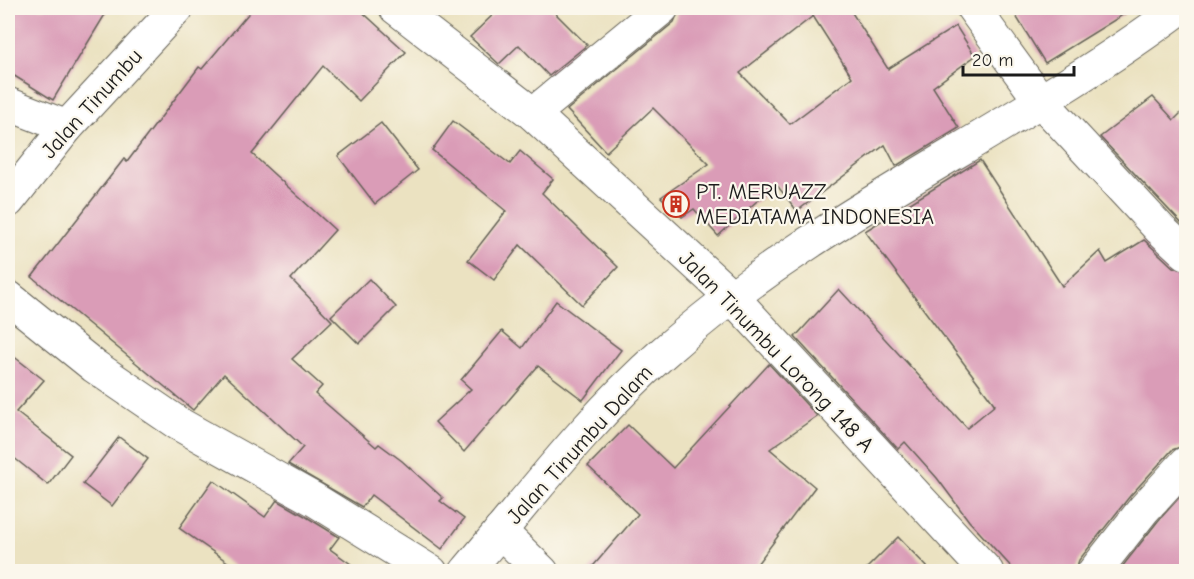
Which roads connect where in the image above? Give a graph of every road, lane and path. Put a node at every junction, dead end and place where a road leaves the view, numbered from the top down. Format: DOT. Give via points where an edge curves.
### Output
graph roads {
  1 [pos="177,8"];
  2 [pos="396,8"];
  3 [pos="662,8"];
  4 [pos="973,8"];
  5 [pos="1180,8"];
  6 [pos="1040,100"];
  7 [pos="8,104"];
  8 [pos="533,114"];
  9 [pos="67,127"];
  10 [pos="8,201"];
  11 [pos="1186,253"];
  12 [pos="8,297"];
  13 [pos="733,298"];
  14 [pos="1186,463"];
  15 [pos="500,531"];
  16 [pos="431,572"];
  17 [pos="466,572"];
  18 [pos="543,572"];
  19 [pos="987,572"];
  20 [pos="1094,572"];
  1 -- 9 [label="street, Jalan Tinumbu"];
  2 -- 8 [label="street, Jalan Tinumbu Lorong 148 A"];
  3 -- 8 [label="street"];
  4 -- 6 [label="street"];
  5 -- 6 [label="street, Jalan Tinumbu Dalam"];
  6 -- 11 [label="street"];
  6 -- 13 [label="street, Jalan Tinumbu Dalam" via="807,244"];
  7 -- 9 [label="street"];
  8 -- 13 [label="street, Jalan Tinumbu Lorong 148 A"];
  9 -- 10 [label="street, Jalan Tinumbu"];
  12 -- 16 [label="street" via="103,372 179,424 315,500"];
  13 -- 15 [label="street, Jalan Tinumbu Dalam" via="663,353 594,421"];
  13 -- 19 [label="street, Jalan Tinumbu Lorong 148 A"];
  14 -- 20 [label="street"];
  15 -- 17 [label="street, Jalan Tinumbu Dalam"];
  15 -- 18 [label="street"];
}
